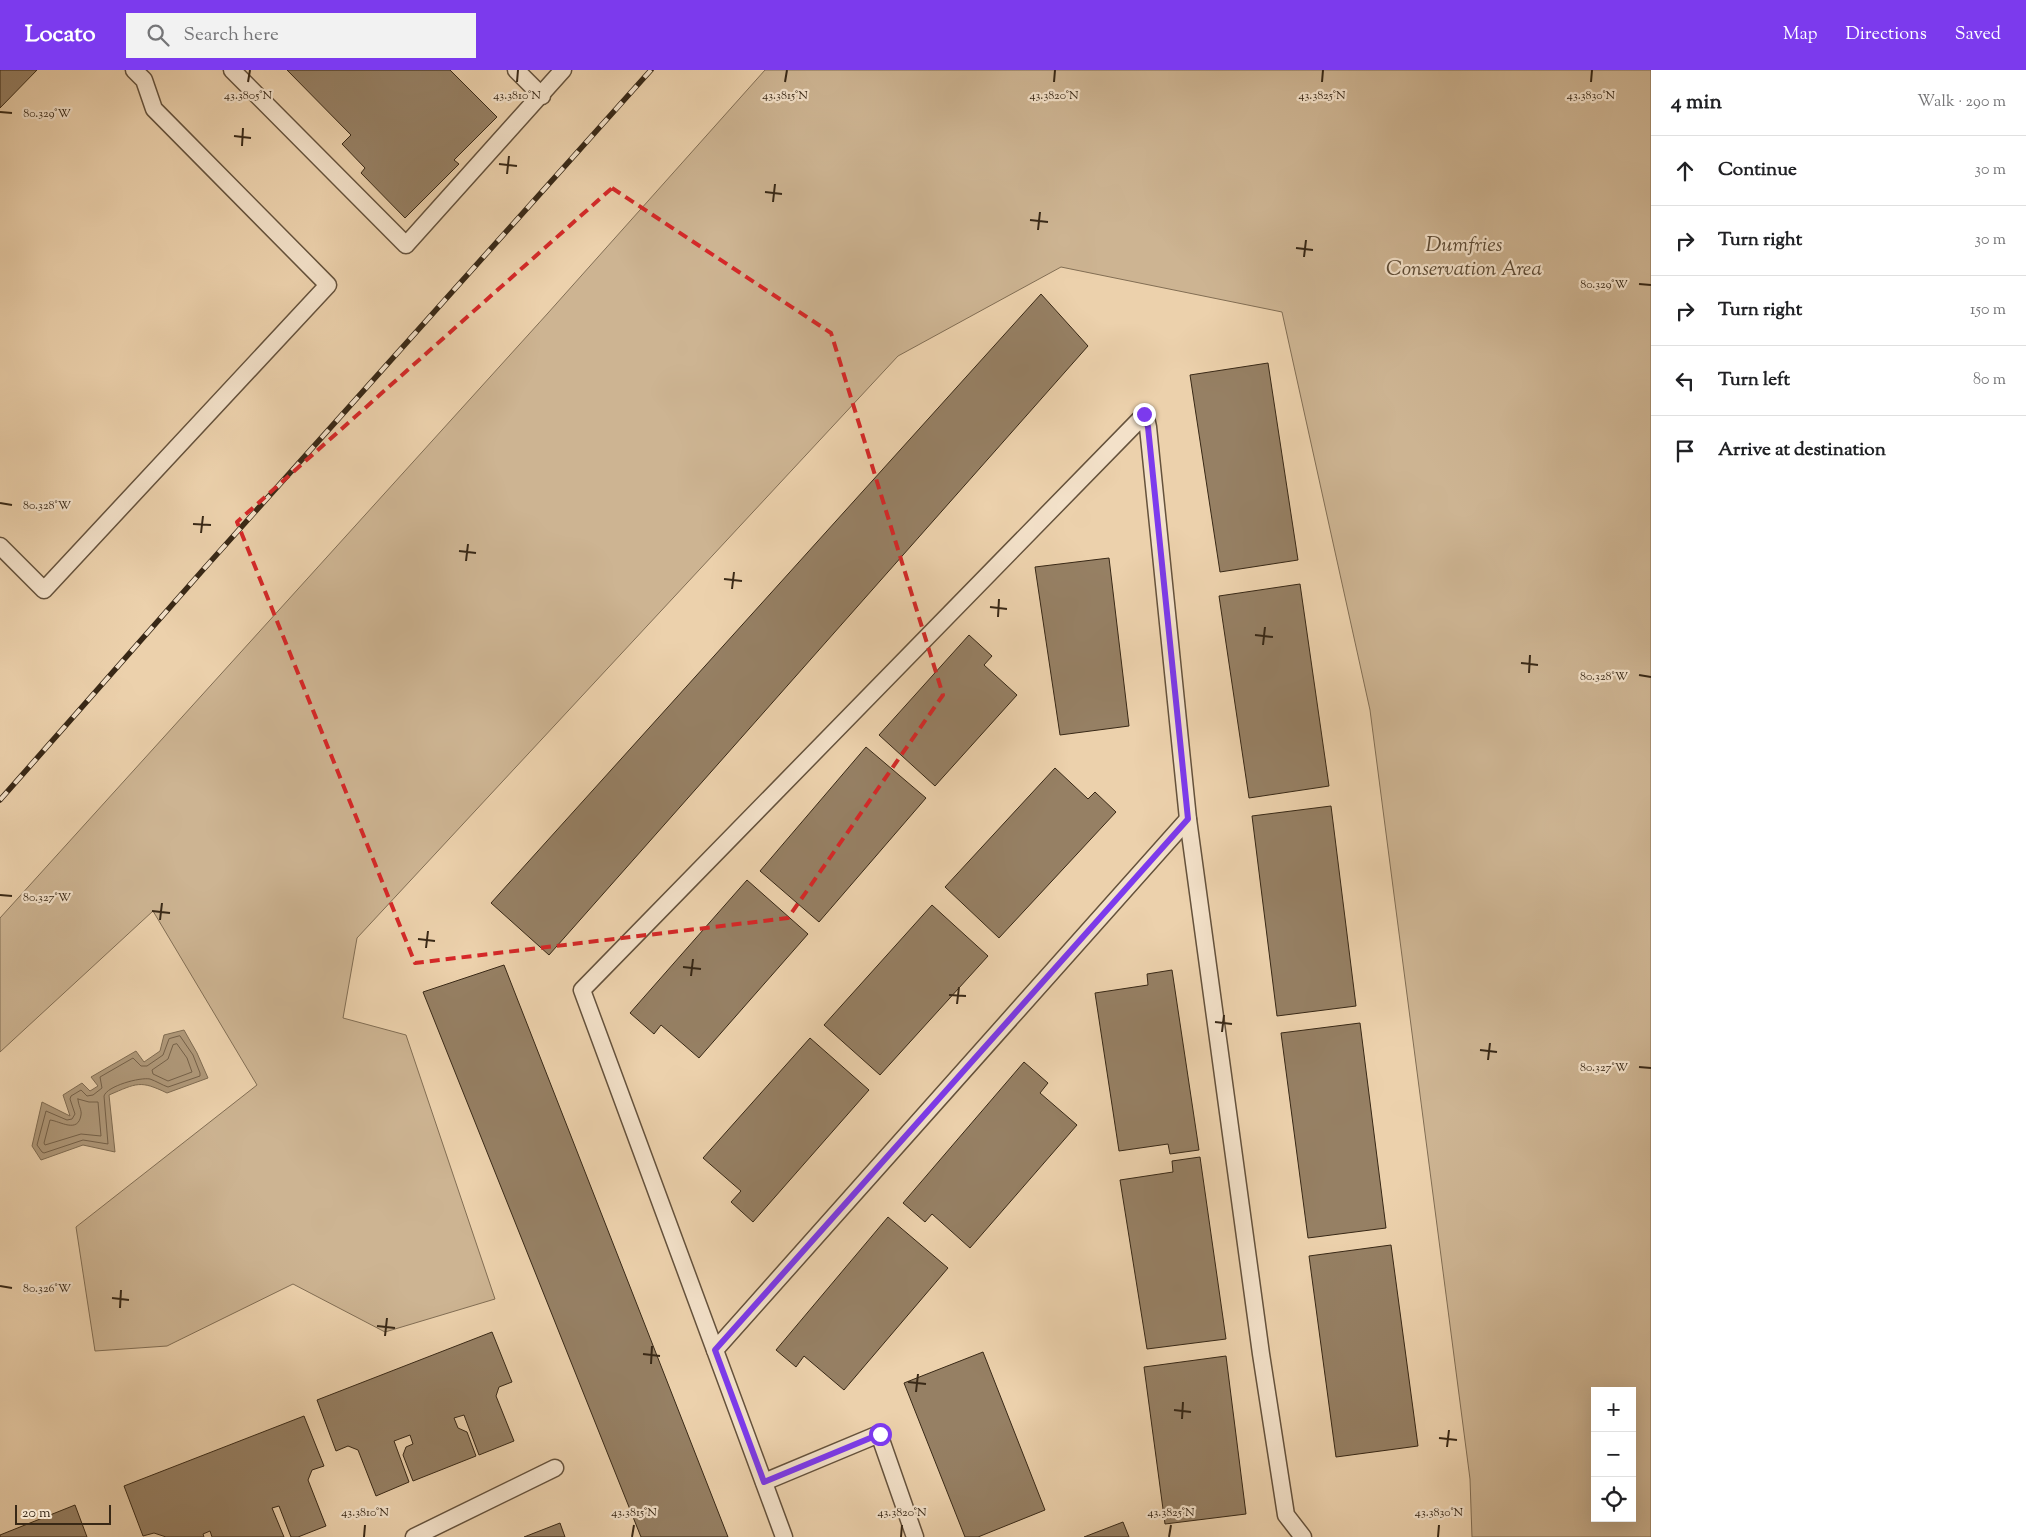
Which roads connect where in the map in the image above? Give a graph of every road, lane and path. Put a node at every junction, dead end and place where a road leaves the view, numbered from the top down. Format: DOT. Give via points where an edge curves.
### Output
graph roads {
  1 [pos="134,70"];
  2 [pos="232,70"];
  3 [pos="516,70"];
  4 [pos="563,70"];
  5 [pos="542,96"];
  6 [pos="0,546"];
  7 [pos="1188,819"];
  8 [pos="715,1350"];
  9 [pos="555,1468"];
  10 [pos="764,1482"];
  11 [pos="414,1537"];
  12 [pos="784,1537"];
  13 [pos="915,1537"];
  14 [pos="1303,1537"];
  1 -- 6 [label="lane" via="144,80 154,109 328,285 44,590"];
  2 -- 5 [label="lane" via="406,245"];
  3 -- 5 [label="lane"];
  4 -- 5 [label="lane"];
  7 -- 8 [label="lane"];
  7 -- 8 [label="lane" via="1148,427 1144,414 582,990"];
  7 -- 14 [label="lane" via="1286,1515"];
  8 -- 10 [label="lane"];
  9 -- 11 [label="lane"];
  10 -- 12 [label="lane"];
  10 -- 13 [label="lane" via="880,1434"];
}
